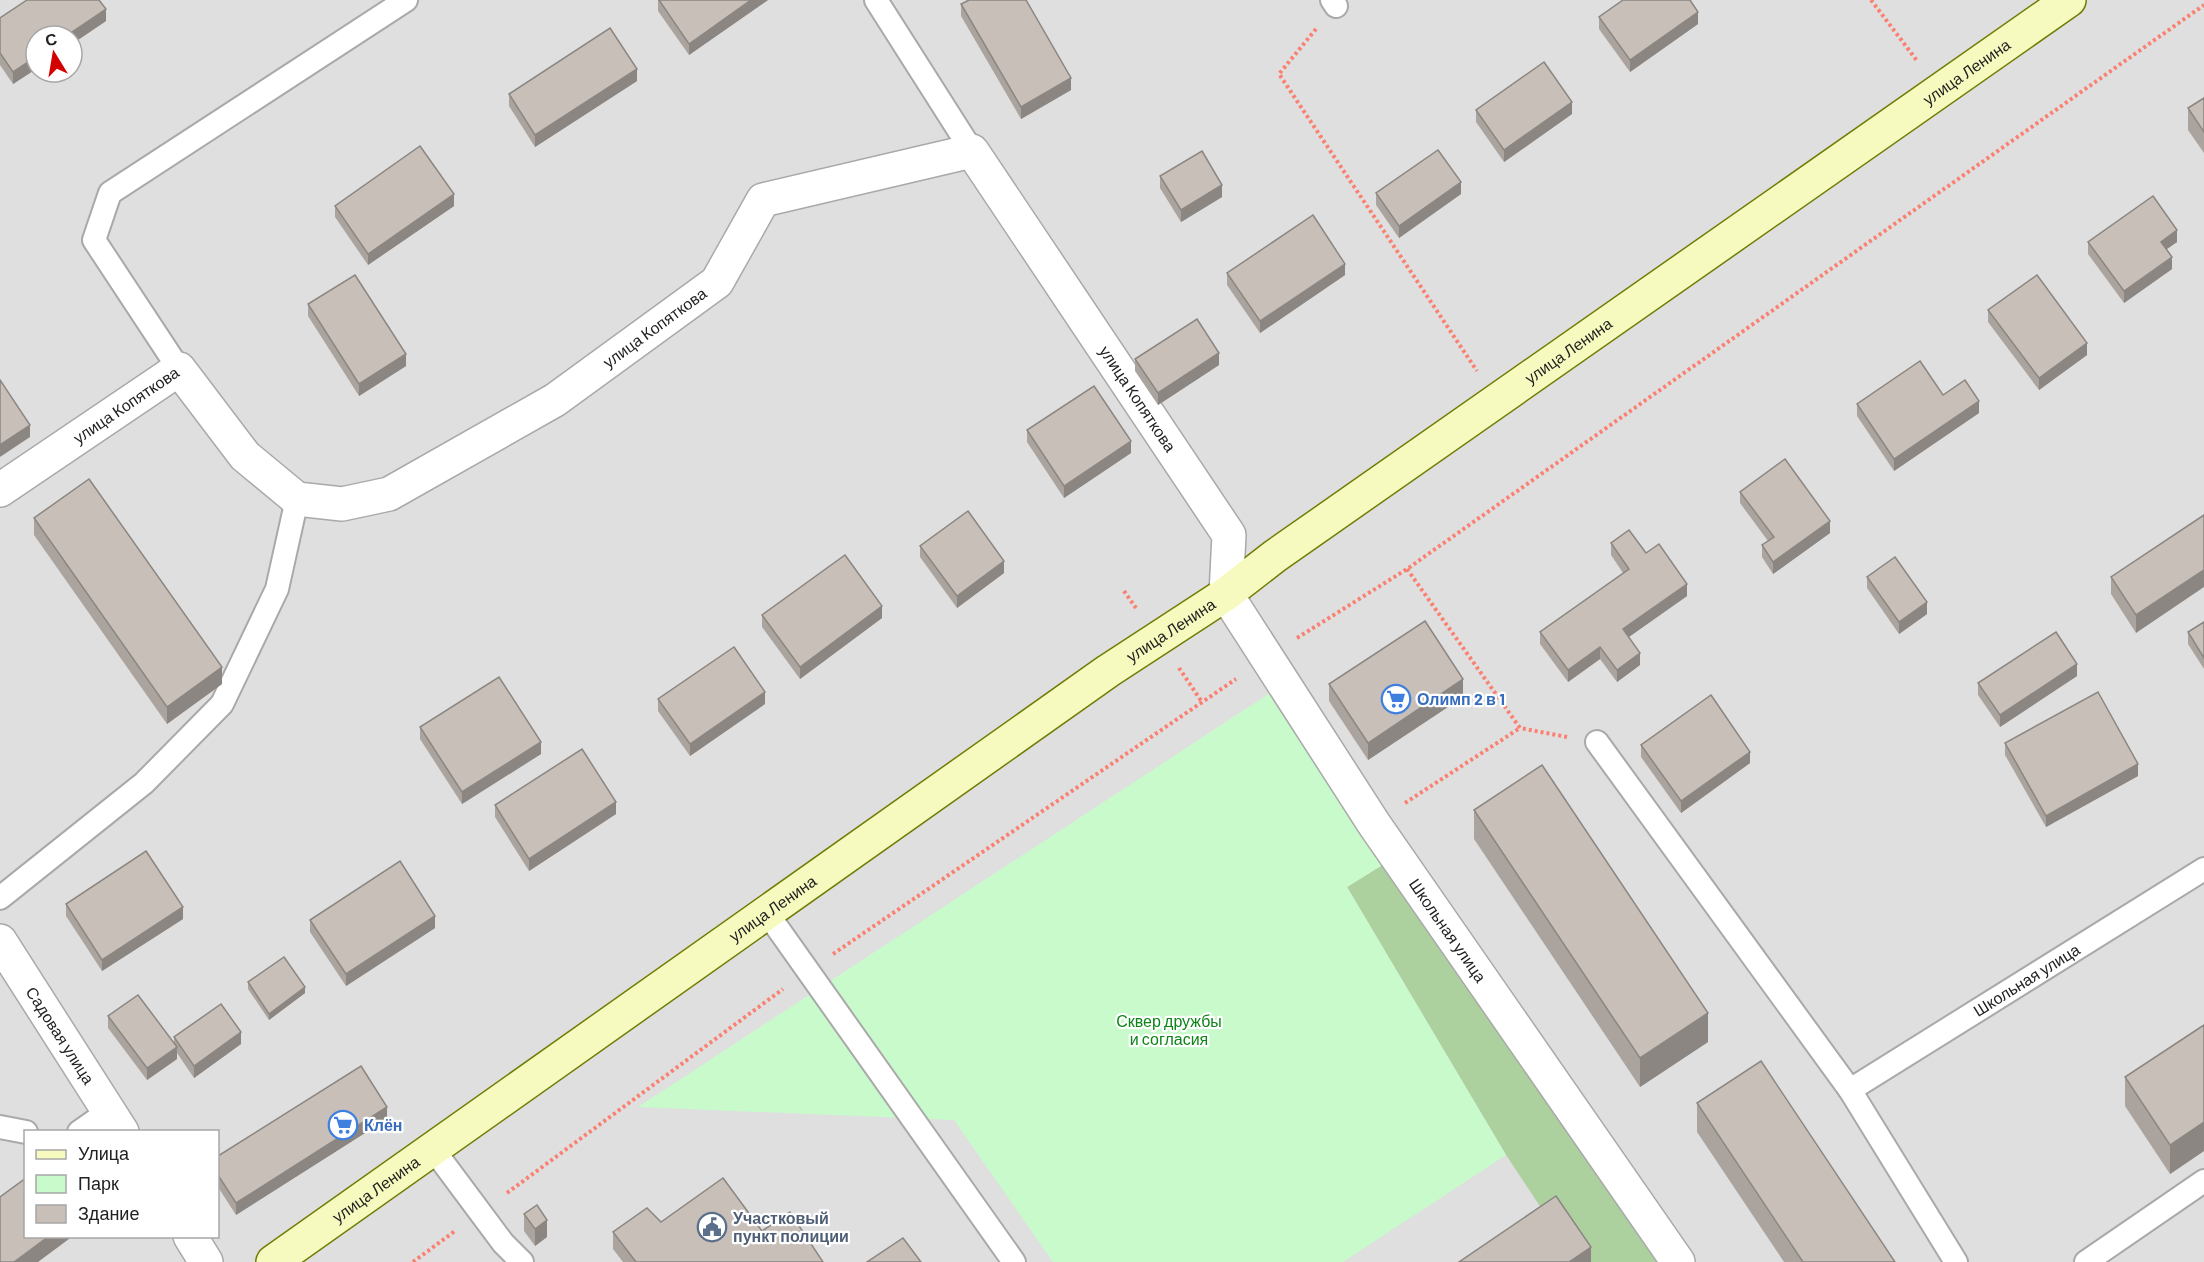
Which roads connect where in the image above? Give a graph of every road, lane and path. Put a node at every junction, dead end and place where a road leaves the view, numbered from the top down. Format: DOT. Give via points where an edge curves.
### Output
graph roads {
  1 [pos="406,0"];
  2 [pos="876,0"];
  3 [pos="1871,0"];
  4 [pos="2069,0"];
  5 [pos="1334,3"];
  6 [pos="2204,5"];
  7 [pos="1941,91"];
  8 [pos="972,151"];
  9 [pos="179,369"];
  10 [pos="1497,402"];
  11 [pos="0,490"];
  12 [pos="297,499"];
  13 [pos="1407,569"];
  14 [pos="1226,594"];
  15 [pos="1267,658"];
  16 [pos="1520,728"];
  17 [pos="1597,742"];
  18 [pos="1374,824"];
  19 [pos="2204,869"];
  20 [pos="0,898"];
  21 [pos="766,913"];
  22 [pos="0,941"];
  23 [pos="807,972"];
  24 [pos="1850,1090"];
  25 [pos="116,1121"];
  26 [pos="0,1126"];
  27 [pos="83,1130"];
  28 [pos="24,1132"];
  29 [pos="433,1149"];
  30 [pos="2204,1181"];
  31 [pos="481,1212"];
  32 [pos="191,1238"];
  33 [pos="206,1262"];
  34 [pos="273,1262"];
  35 [pos="413,1262"];
  36 [pos="522,1262"];
  37 [pos="1014,1262"];
  38 [pos="1678,1262"];
  39 [pos="1956,1262"];
  40 [pos="2086,1262"];
  1 -- 9 [label="lane" via="110,193 94,240"];
  2 -- 8 [label="lane"];
  3 -- 7 [label="path"];
  4 -- 7 [label="main road, улица Ленина"];
  5 -- 10 [label="path" via="1279,74"];
  6 -- 13 [label="path"];
  7 -- 10 [label="main road, улица Ленина"];
  8 -- 12 [label="street, улица Копяткова" via="763,200 717,282 555,400 389,494 342,504"];
  8 -- 14 [label="street, улица Копяткова" via="1229,535"];
  9 -- 11 [label="street, улица Копяткова"];
  9 -- 12 [label="street, улица Копяткова" via="244,456"];
  10 -- 14 [label="main road, улица Ленина"];
  12 -- 20 [label="lane" via="277,589 222,704 144,783"];
  13 -- 15 [label="path"];
  13 -- 16 [label="path"];
  14 -- 15 [label="street, Школьная улица"];
  14 -- 21 [label="main road, улица Ленина" via="1098,678"];
  15 -- 18 [label="street, Школьная улица"];
  15 -- 23 [label="path"];
  16 -- 17 [label="path"];
  16 -- 18 [label="path"];
  17 -- 24 [label="lane"];
  18 -- 38 [label="street, Школьная улица"];
  19 -- 24 [label="lane, Школьная улица"];
  21 -- 23 [label="lane"];
  21 -- 29 [label="main road, улица Ленина"];
  22 -- 25 [label="street, Садовая улица"];
  23 -- 31 [label="path"];
  23 -- 37 [label="lane"];
  24 -- 39 [label="lane"];
  25 -- 27 [label="lane"];
  26 -- 28 [label="lane"];
  29 -- 31 [label="lane"];
  29 -- 34 [label="main road, улица Ленина"];
  30 -- 40 [label="lane"];
  31 -- 35 [label="path"];
  31 -- 36 [label="lane"];
  32 -- 33 [label="street"];
}
